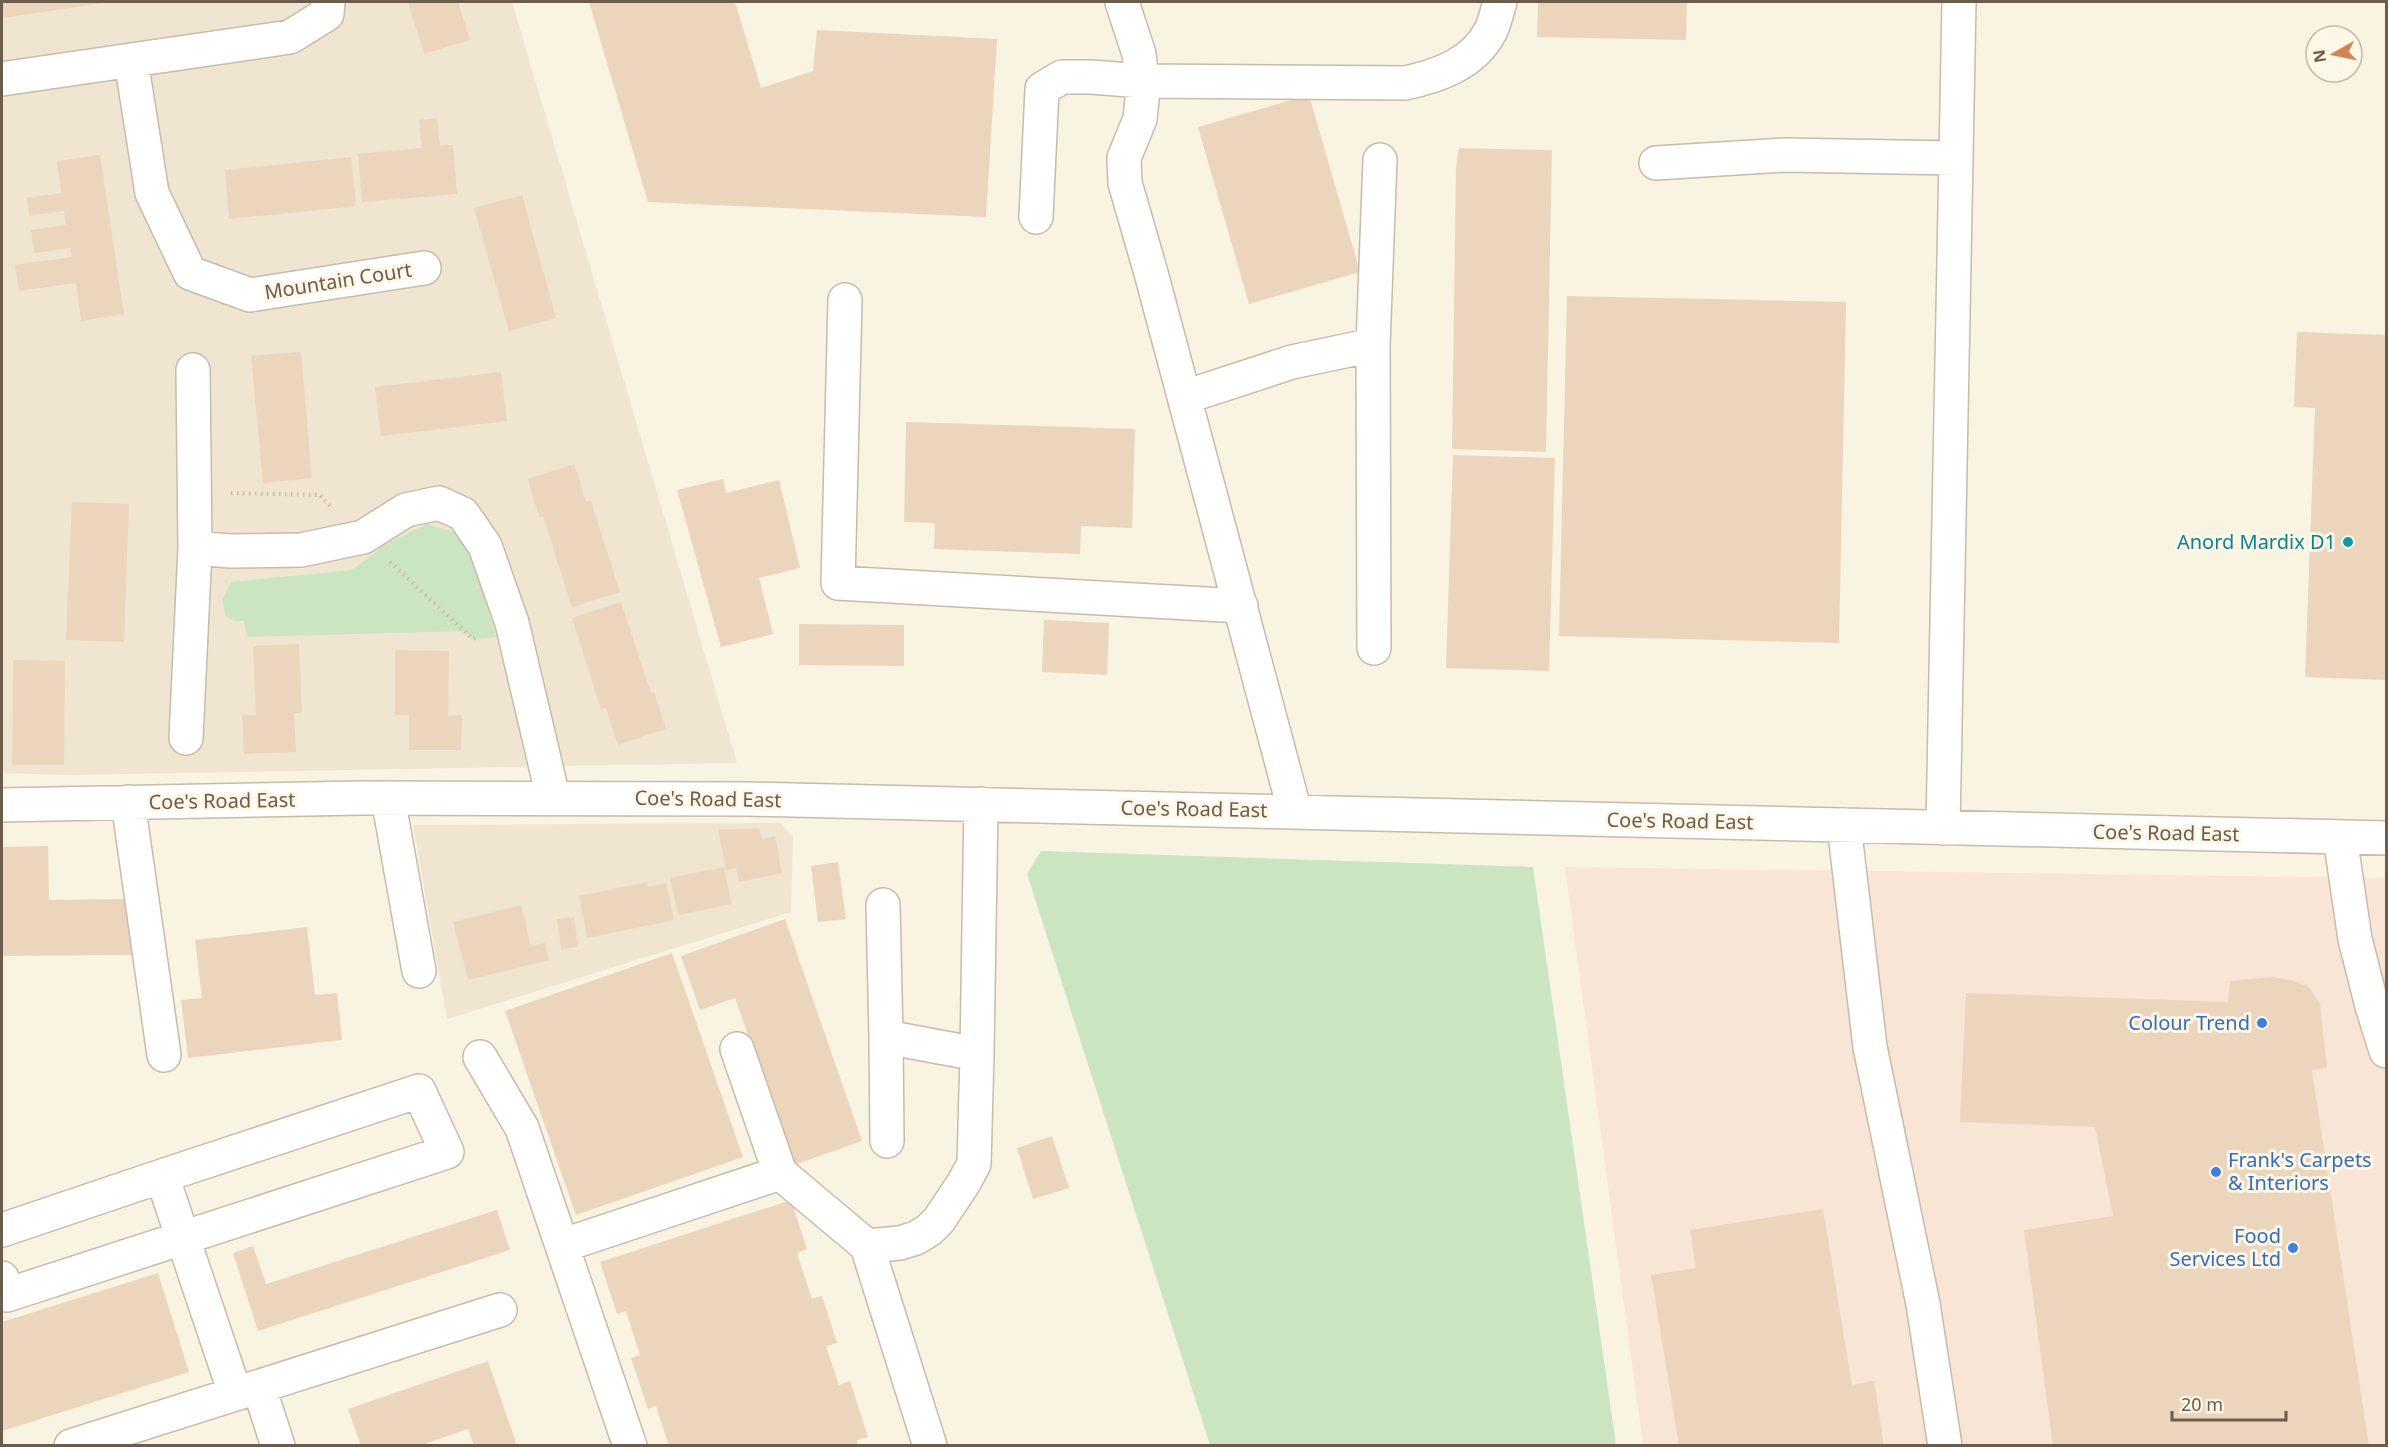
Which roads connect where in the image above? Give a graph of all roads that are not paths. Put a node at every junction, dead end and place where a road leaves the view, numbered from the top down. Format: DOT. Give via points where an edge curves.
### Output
graph roads {
  1 [pos="328,2"];
  2 [pos="1122,2"];
  3 [pos="1500,2"];
  4 [pos="1959,2"];
  5 [pos="131,60"];
  6 [pos="2,79"];
  7 [pos="1142,81"];
  8 [pos="1955,158"];
  9 [pos="1380,160"];
  10 [pos="1656,163"];
  11 [pos="1036,217"];
  12 [pos="424,268"];
  13 [pos="844,300"];
  14 [pos="1373,345"];
  15 [pos="193,370"];
  16 [pos="1185,397"];
  17 [pos="195,549"];
  18 [pos="1241,606"];
  19 [pos="1374,648"];
  20 [pos="186,738"];
  21 [pos="553,797"];
  22 [pos="388,798"];
  23 [pos="128,802"];
  24 [pos="981,804"];
  25 [pos="2,805"];
  26 [pos="1295,812"];
  27 [pos="1844,825"];
  28 [pos="1943,828"];
  29 [pos="2340,837"];
  30 [pos="2386,838"];
  31 [pos="883,905"];
  32 [pos="419,971"];
  33 [pos="886,1037"];
  34 [pos="736,1049"];
  35 [pos="2386,1051"];
  36 [pos="977,1054"];
  37 [pos="164,1055"];
  38 [pos="480,1057"];
  39 [pos="887,1141"];
  40 [pos="780,1173"];
  41 [pos="162,1176"];
  42 [pos="2,1230"];
  43 [pos="183,1238"];
  44 [pos="564,1245"];
  45 [pos="867,1246"];
  46 [pos="2,1278"];
  47 [pos="501,1310"];
  48 [pos="247,1390"];
  49 [pos="71,1446"];
  50 [pos="278,1446"];
  51 [pos="630,1446"];
  52 [pos="930,1446"];
  53 [pos="1945,1446"];
  1 -- 5 [label="street" via="327,14 290,37"];
  2 -- 7 [label="street" via="1139,54"];
  3 -- 7 [label="street" via="1490,33 1469,59 1428,78 1405,83"];
  4 -- 8 [label="street"];
  5 -- 6 [label="street"];
  5 -- 12 [label="street, Mountain Court" via="152,193 190,273 250,295"];
  7 -- 11 [label="street" via="1062,77 1042,89"];
  7 -- 16 [label="street" via="1140,118 1124,158 1125,183"];
  8 -- 10 [label="street" via="1785,155"];
  8 -- 28 [label="street"];
  9 -- 14 [label="street"];
  13 -- 18 [label="street" via="838,584"];
  14 -- 16 [label="street" via="1292,362"];
  14 -- 19 [label="street"];
  15 -- 17 [label="street"];
  16 -- 18 [label="street"];
  17 -- 20 [label="street"];
  17 -- 21 [label="street" via="301,550 363,537 406,510 438,504 463,514 484,546 512,623"];
  18 -- 26 [label="street"];
  21 -- 22 [label="street, Coe's Road East"];
  21 -- 24 [label="street, Coe's Road East"];
  22 -- 23 [label="street, Coe's Road East"];
  22 -- 32 [label="street"];
  23 -- 25 [label="street, Coe's Road East"];
  23 -- 37 [label="street"];
  24 -- 26 [label="street, Coe's Road East"];
  24 -- 36 [label="street"];
  26 -- 27 [label="street, Coe's Road East"];
  27 -- 28 [label="street, Coe's Road East"];
  27 -- 53 [label="street" via="1870,1047 1923,1304"];
  28 -- 29 [label="street, Coe's Road East"];
  29 -- 30 [label="street, Coe's Road East"];
  29 -- 35 [label="street" via="2355,939"];
  31 -- 33 [label="street"];
  33 -- 36 [label="street"];
  33 -- 39 [label="street"];
  34 -- 40 [label="street"];
  36 -- 45 [label="street" via="974,1164 963,1184 929,1230 900,1243"];
  38 -- 44 [label="street" via="522,1128"];
  40 -- 44 [label="street"];
  40 -- 45 [label="street"];
  41 -- 42 [label="street"];
  41 -- 43 [label="street"];
  41 -- 43 [label="street" via="418,1091 447,1152"];
  43 -- 46 [label="street" via="8,1294"];
  43 -- 48 [label="street"];
  44 -- 51 [label="street"];
  45 -- 52 [label="street"];
  47 -- 48 [label="street"];
  48 -- 49 [label="street"];
  48 -- 50 [label="street"];
}
